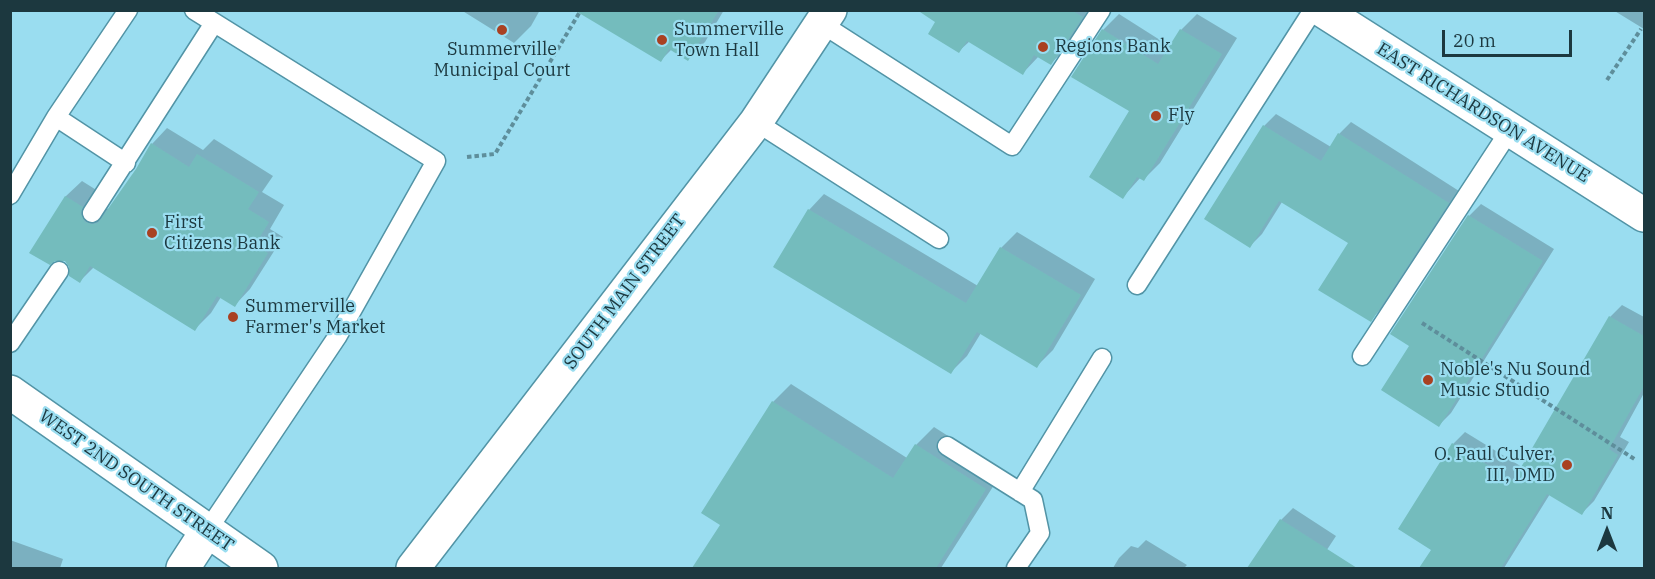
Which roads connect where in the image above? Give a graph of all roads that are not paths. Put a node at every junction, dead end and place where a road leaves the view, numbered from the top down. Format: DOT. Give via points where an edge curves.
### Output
graph roads {
  1 [pos="128,10"];
  2 [pos="194,10"];
  3 [pos="1101,10"];
  4 [pos="1313,10"];
  5 [pos="1322,10"];
  6 [pos="826,17"];
  7 [pos="214,23"];
  8 [pos="56,117"];
  9 [pos="756,122"];
  10 [pos="1509,130"];
  11 [pos="126,163"];
  12 [pos="10,195"];
  13 [pos="92,213"];
  14 [pos="1644,215"];
  15 [pos="939,239"];
  16 [pos="59,271"];
  17 [pos="1137,285"];
  18 [pos="10,343"];
  19 [pos="1362,356"];
  20 [pos="1101,358"];
  21 [pos="10,392"];
  22 [pos="947,446"];
  23 [pos="1020,492"];
  24 [pos="207,531"];
  25 [pos="183,568"];
  26 [pos="261,568"];
  27 [pos="413,568"];
  28 [pos="1016,568"];
  1 -- 8 [label="lane"];
  2 -- 7 [label="lane"];
  3 -- 6 [label="lane" via="1012,146"];
  4 -- 17 [label="lane"];
  5 -- 10 [label="street, EAST RICHARDSON AVENUE"];
  6 -- 9 [label="street, SOUTH MAIN STREET"];
  7 -- 11 [label="lane"];
  7 -- 24 [label="lane" via="436,161 337,337"];
  8 -- 11 [label="lane"];
  8 -- 12 [label="lane"];
  9 -- 15 [label="lane"];
  9 -- 27 [label="street, SOUTH MAIN STREET"];
  10 -- 14 [label="street, EAST RICHARDSON AVENUE"];
  10 -- 19 [label="lane"];
  11 -- 13 [label="lane"];
  16 -- 18 [label="lane"];
  20 -- 23 [label="lane"];
  21 -- 24 [label="street, WEST 2ND SOUTH STREET"];
  22 -- 23 [label="lane"];
  23 -- 28 [label="lane" via="1033,500 1040,533"];
  24 -- 25 [label="street"];
  24 -- 26 [label="street, WEST 2ND SOUTH STREET"];
}
